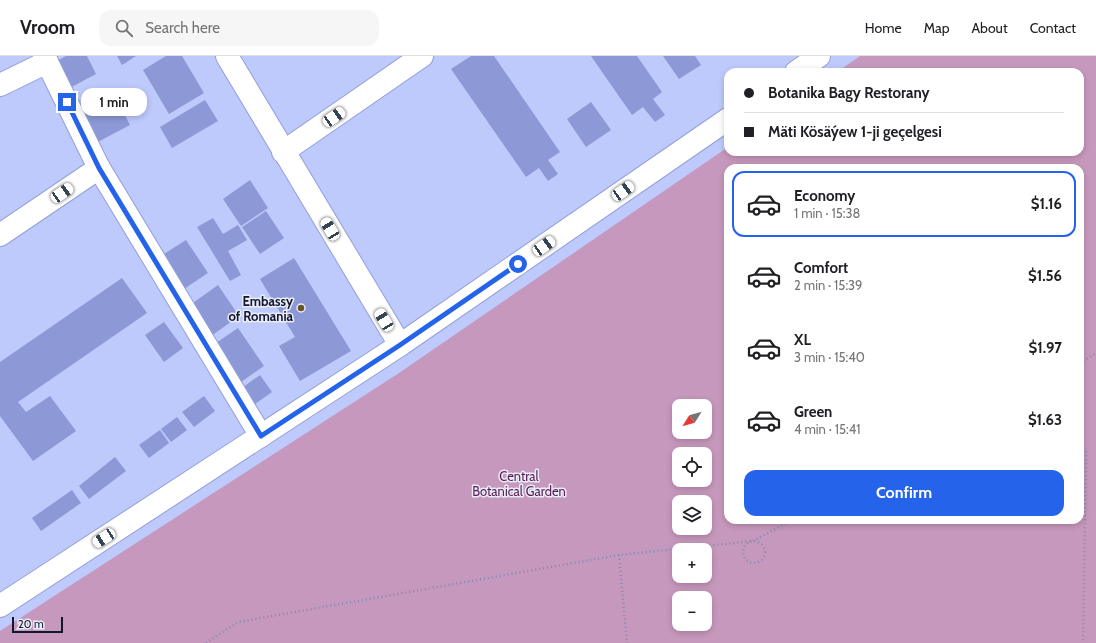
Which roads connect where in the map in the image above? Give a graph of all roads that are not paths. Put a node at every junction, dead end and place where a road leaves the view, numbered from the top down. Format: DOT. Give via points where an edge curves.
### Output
graph roads {
  1 [pos="227,56"];
  2 [pos="422,56"];
  3 [pos="819,56"];
  4 [pos="45,59"];
  5 [pos="802,68"];
  6 [pos="0,85"];
  7 [pos="724,122"];
  8 [pos="283,152"];
  9 [pos="99,168"];
  10 [pos="0,235"];
  11 [pos="400,345"];
  12 [pos="261,436"];
  13 [pos="0,606"];
  1 -- 8 [label="street"];
  2 -- 8 [label="street"];
  3 -- 5 [label="street"];
  4 -- 6 [label="street"];
  4 -- 9 [label="street"];
  7 -- 11 [label="street"];
  8 -- 11 [label="street"];
  9 -- 10 [label="street"];
  9 -- 12 [label="street"];
  11 -- 12 [label="street"];
  12 -- 13 [label="street"];
}
